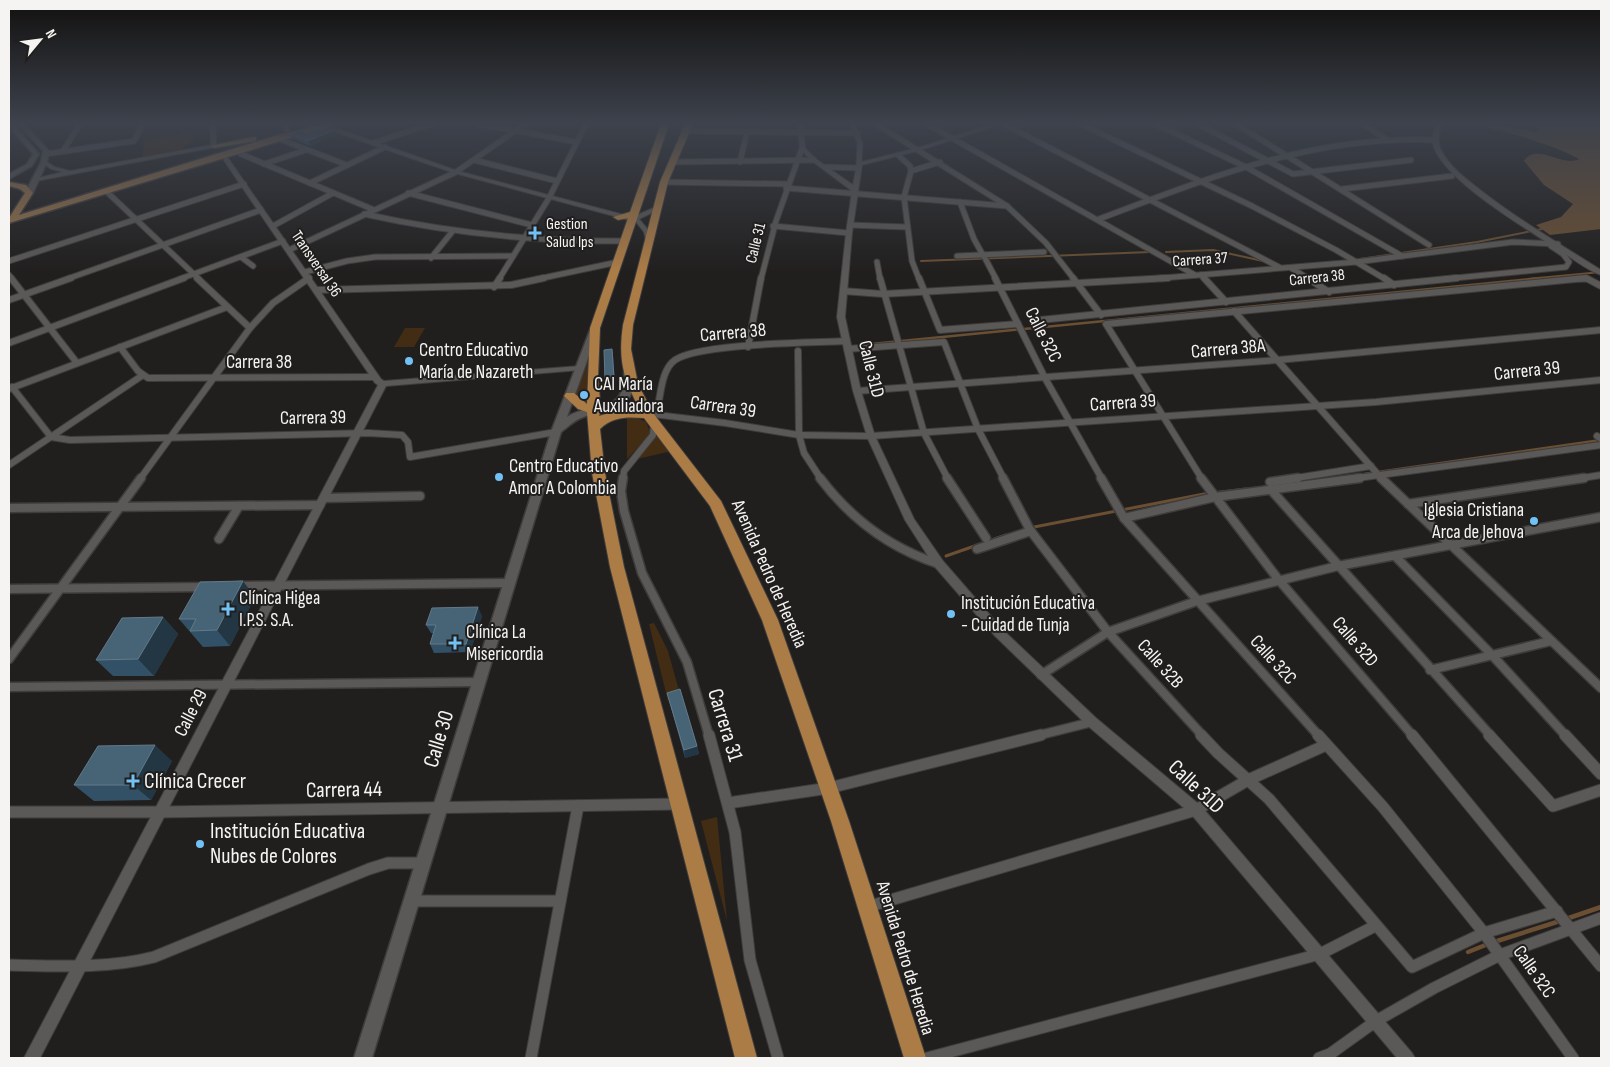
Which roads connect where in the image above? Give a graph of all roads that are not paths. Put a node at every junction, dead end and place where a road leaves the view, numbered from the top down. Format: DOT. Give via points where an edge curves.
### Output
graph roads {
  1 [pos="38,174"];
  2 [pos="62,174"];
  3 [pos="170,174"];
  4 [pos="237,174"];
  5 [pos="288,174"];
  6 [pos="329,174"];
  7 [pos="452,174"];
  8 [pos="462,174"];
  9 [pos="529,174"];
  10 [pos="561,174"];
  11 [pos="648,174"];
  12 [pos="667,174"];
  13 [pos="791,174"];
  14 [pos="834,174"];
  15 [pos="858,174"];
  16 [pos="910,174"];
  17 [pos="958,174"];
  18 [pos="1017,174"];
  19 [pos="1102,174"];
  20 [pos="1190,174"];
  21 [pos="1224,174"];
  22 [pos="1258,174"];
  23 [pos="1317,174"];
  24 [pos="1456,174"];
  25 [pos="1452,176"];
  26 [pos="36,179"];
  27 [pos="1204,180"];
  28 [pos="557,181"];
  29 [pos="664,182"];
  30 [pos="310,183"];
  31 [pos="9,184"];
  32 [pos="244,184"];
  33 [pos="787,186"];
  34 [pos="1342,189"];
  35 [pos="855,191"];
  36 [pos="29,193"];
  37 [pos="108,193"];
  38 [pos="333,193"];
  39 [pos="408,193"];
  40 [pos="904,197"];
  41 [pos="549,198"];
  42 [pos="1152,199"];
  43 [pos="960,202"];
  44 [pos="1007,206"];
  45 [pos="658,208"];
  46 [pos="262,210"];
  47 [pos="372,210"];
  48 [pos="364,214"];
  49 [pos="618,216"];
  50 [pos="633,217"];
  51 [pos="1098,219"];
  52 [pos="10,220"];
  53 [pos="136,220"];
  54 [pos="532,225"];
  55 [pos="272,226"];
  56 [pos="773,226"];
  57 [pos="906,227"];
  58 [pos="849,229"];
  59 [pos="452,232"];
  60 [pos="523,239"];
  61 [pos="283,241"];
  62 [pos="625,241"];
  63 [pos="1553,243"];
  64 [pos="162,244"];
  65 [pos="649,244"];
  66 [pos="1429,246"];
  67 [pos="289,250"];
  68 [pos="1044,252"];
  69 [pos="1400,254"];
  70 [pos="513,256"];
  71 [pos="957,256"];
  72 [pos="241,257"];
  73 [pos="431,258"];
  74 [pos="984,258"];
  75 [pos="1359,260"];
  76 [pos="9,261"];
  77 [pos="618,262"];
  78 [pos="877,262"];
  79 [pos="254,266"];
  80 [pos="1279,268"];
  81 [pos="1291,268"];
  82 [pos="1601,273"];
  83 [pos="9,274"];
  84 [pos="193,274"];
  85 [pos="307,275"];
  86 [pos="1198,275"];
  87 [pos="1077,282"];
  88 [pos="1394,285"];
  89 [pos="1601,286"];
  90 [pos="494,287"];
  91 [pos="999,287"];
  92 [pos="316,290"];
  93 [pos="843,291"];
  94 [pos="925,292"];
  95 [pos="1329,292"];
  96 [pos="883,294"];
  97 [pos="23,295"];
  98 [pos="9,300"];
  99 [pos="1226,302"];
  100 [pos="227,306"];
  101 [pos="1234,311"];
  102 [pos="1101,315"];
  103 [pos="1040,320"];
  104 [pos="1107,322"];
  105 [pos="1018,325"];
  106 [pos="50,327"];
  107 [pos="250,328"];
  108 [pos="595,328"];
  109 [pos="1601,330"];
  110 [pos="9,342"];
  111 [pos="944,342"];
  112 [pos="898,343"];
  113 [pos="846,345"];
  114 [pos="120,346"];
  115 [pos="748,347"];
  116 [pos="798,350"];
  117 [pos="1278,360"];
  118 [pos="77,363"];
  119 [pos="580,368"];
  120 [pos="629,372"];
  121 [pos="1136,372"];
  122 [pos="143,375"];
  123 [pos="214,378"];
  124 [pos="1045,378"];
  125 [pos="1601,380"];
  126 [pos="379,381"];
  127 [pos="960,384"];
  128 [pos="11,388"];
  129 [pos="911,388"];
  130 [pos="857,392"];
  131 [pos="570,396"];
  132 [pos="1317,405"];
  133 [pos="650,412"];
  134 [pos="1164,416"];
  135 [pos="595,419"];
  136 [pos="1070,423"];
  137 [pos="978,429"];
  138 [pos="556,432"];
  139 [pos="357,433"];
  140 [pos="924,433"];
  141 [pos="799,435"];
  142 [pos="871,436"];
  143 [pos="51,437"];
  144 [pos="170,438"];
  145 [pos="1600,440"];
  146 [pos="9,465"];
  147 [pos="1374,471"];
  148 [pos="1601,475"];
  149 [pos="1271,487"];
  150 [pos="1212,493"];
  151 [pos="420,496"];
  152 [pos="322,502"];
  153 [pos="1408,504"];
  154 [pos="239,506"];
  155 [pos="9,508"];
  156 [pos="119,508"];
  157 [pos="1124,517"];
  158 [pos="1601,517"];
  159 [pos="1029,528"];
  160 [pos="986,538"];
  161 [pos="219,539"];
  162 [pos="1451,544"];
  163 [pos="977,549"];
  164 [pos="1395,556"];
  165 [pos="939,564"];
  166 [pos="1338,566"];
  167 [pos="1278,579"];
  168 [pos="509,583"];
  169 [pos="220,586"];
  170 [pos="230,586"];
  171 [pos="278,586"];
  172 [pos="9,589"];
  173 [pos="60,589"];
  174 [pos="1197,601"];
  175 [pos="1108,632"];
  176 [pos="1551,640"];
  177 [pos="1492,655"];
  178 [pos="9,658"];
  179 [pos="1430,670"];
  180 [pos="1041,675"];
  181 [pos="479,682"];
  182 [pos="226,686"];
  183 [pos="9,687"];
  184 [pos="1601,688"];
  185 [pos="1092,722"];
  186 [pos="1326,745"];
  187 [pos="1601,774"];
  188 [pos="1248,780"];
  189 [pos="829,788"];
  190 [pos="1601,790"];
  191 [pos="728,803"];
  192 [pos="679,804"];
  193 [pos="578,806"];
  194 [pos="441,807"];
  195 [pos="1196,810"];
  196 [pos="9,812"];
  197 [pos="161,812"];
  198 [pos="424,863"];
  199 [pos="412,901"];
  200 [pos="560,901"];
  201 [pos="867,907"];
  202 [pos="1559,912"];
  203 [pos="1601,918"];
  204 [pos="1375,926"];
  205 [pos="1569,926"];
  206 [pos="1486,936"];
  207 [pos="1497,952"];
  208 [pos="1320,954"];
  209 [pos="9,965"];
  210 [pos="80,966"];
  211 [pos="1601,966"];
  212 [pos="1376,1021"];
  213 [pos="32,1058"];
  214 [pos="363,1058"];
  215 [pos="531,1058"];
  216 [pos="746,1058"];
  217 [pos="778,1058"];
  218 [pos="915,1058"];
  219 [pos="927,1058"];
  220 [pos="1319,1058"];
  221 [pos="1407,1058"];
  222 [pos="1573,1058"];
  1 -- 26 [label="main road"];
  2 -- 26 [label="street"];
  3 -- 37 [label="main road"];
  4 -- 32 [label="street, Transversal 36"];
  5 -- 30 [label="street"];
  6 -- 30 [label="street"];
  7 -- 39 [label="street"];
  8 -- 41 [label="street"];
  9 -- 28 [label="street"];
  10 -- 28 [label="street"];
  11 -- 50 [label="highway"];
  12 -- 29 [label="highway, Avenida Pedro de Heredia"];
  13 -- 33 [label="street, Calle 31"];
  14 -- 35 [label="street"];
  15 -- 35 [label="street, Calle 31D"];
  16 -- 40 [label="street"];
  17 -- 44 [label="street"];
  18 -- 51 [label="street"];
  19 -- 42 [label="street"];
  20 -- 27 [label="street"];
  21 -- 27 [label="street"];
  22 -- 69 [label="street"];
  23 -- 34 [label="street"];
  24 -- 63 [label="street"];
  25 -- 34 [label="street"];
  26 -- 36 [label="main road"];
  27 -- 42 [label="street"];
  27 -- 75 [label="street"];
  28 -- 41 [label="street"];
  29 -- 33 [label="street"];
  29 -- 45 [label="highway, Avenida Pedro de Heredia"];
  30 -- 38 [label="street"];
  31 -- 36 [label="main road" via="22,187"];
  32 -- 46 [label="street, Transversal 36"];
  32 -- 53 [label="street"];
  33 -- 35 [label="street"];
  33 -- 56 [label="street, Calle 31"];
  34 -- 66 [label="street"];
  35 -- 40 [label="street"];
  35 -- 58 [label="street, Calle 31D"];
  36 -- 52 [label="main road"];
  37 -- 52 [label="main road"];
  37 -- 53 [label="street"];
  38 -- 47 [label="street"];
  38 -- 55 [label="street"];
  39 -- 47 [label="street"];
  39 -- 54 [label="street"];
  40 -- 43 [label="street"];
  40 -- 57 [label="street"];
  41 -- 49 [label="street"];
  41 -- 54 [label="street"];
  42 -- 51 [label="street"];
  42 -- 80 [label="street"];
  43 -- 44 [label="street"];
  43 -- 74 [label="street, Calle 32C"];
  44 -- 87 [label="street" via="1033,229"];
  45 -- 50 [label="street"];
  45 -- 65 [label="highway, Avenida Pedro de Heredia"];
  46 -- 55 [label="street, Transversal 36"];
  46 -- 64 [label="street"];
  47 -- 48 [label="street"];
  48 -- 59 [label="street"];
  48 -- 67 [label="street"];
  49 -- 50 [label="highway"];
  50 -- 62 [label="highway"];
  50 -- 65 [label="street" via="643,227"];
  51 -- 86 [label="street"];
  53 -- 64 [label="street"];
  53 -- 76 [label="street"];
  54 -- 60 [label="street"];
  55 -- 61 [label="street, Transversal 36"];
  56 -- 58 [label="street"];
  56 -- 115 [label="street, Calle 31"];
  57 -- 58 [label="street"];
  57 -- 94 [label="street" via="912,261"];
  58 -- 93 [label="street, Calle 31D"];
  59 -- 60 [label="street"];
  59 -- 73 [label="street"];
  60 -- 62 [label="street"];
  60 -- 70 [label="street"];
  61 -- 67 [label="street, Transversal 36"];
  61 -- 72 [label="street"];
  62 -- 77 [label="highway"];
  63 -- 69 [label="street, Carrera 37" via="1513,242"];
  63 -- 82 [label="street"];
  63 -- 88 [label="street, Carrera 38" via="1569,262 1566,267"];
  64 -- 84 [label="street"];
  64 -- 97 [label="street"];
  65 -- 120 [label="highway, Avenida Pedro de Heredia" via="626,332"];
  67 -- 85 [label="street, Transversal 36"];
  68 -- 74 [label="street"];
  69 -- 75 [label="street, Carrera 37"];
  70 -- 73 [label="street"];
  70 -- 90 [label="street"];
  71 -- 74 [label="street"];
  72 -- 79 [label="street"];
  72 -- 84 [label="street"];
  73 -- 85 [label="street" via="375,257 348,261"];
  74 -- 91 [label="street, Calle 32C"];
  75 -- 81 [label="street, Carrera 37"];
  75 -- 88 [label="street"];
  77 -- 90 [label="street"];
  77 -- 108 [label="highway"];
  78 -- 96 [label="street"];
  80 -- 81 [label="street, Carrera 37"];
  80 -- 86 [label="street, Carrera 37"];
  81 -- 95 [label="street"];
  83 -- 97 [label="street"];
  84 -- 100 [label="street"];
  84 -- 106 [label="street"];
  85 -- 92 [label="street, Transversal 36"];
  85 -- 107 [label="street" via="273,303"];
  86 -- 87 [label="street, Carrera 37"];
  86 -- 99 [label="street"];
  87 -- 91 [label="street, Carrera 37"];
  87 -- 102 [label="street"];
  88 -- 95 [label="street, Carrera 38"];
  89 -- 101 [label="street, Carrera 38" via="1586,278"];
  90 -- 92 [label="street"];
  91 -- 94 [label="street, Carrera 37"];
  91 -- 105 [label="street, Calle 32C"];
  92 -- 126 [label="street, Transversal 36"];
  93 -- 96 [label="street, Carrera 37"];
  93 -- 113 [label="street, Calle 31D"];
  94 -- 96 [label="street, Carrera 37"];
  94 -- 105 [label="street" via="940,330"];
  95 -- 99 [label="street, Carrera 38"];
  96 -- 112 [label="street"];
  97 -- 98 [label="street"];
  97 -- 106 [label="street"];
  99 -- 102 [label="street, Carrera 38"];
  100 -- 107 [label="street"];
  100 -- 114 [label="street"];
  101 -- 104 [label="street, Carrera 38"];
  101 -- 117 [label="street"];
  102 -- 103 [label="street, Carrera 38"];
  104 -- 121 [label="street, Calle 32D"];
  105 -- 124 [label="street, Calle 32C"];
  106 -- 110 [label="street"];
  106 -- 118 [label="street"];
  107 -- 123 [label="street"];
  108 -- 119 [label="main road, Calle 30"];
  108 -- 135 [label="highway" via="592,359"];
  109 -- 117 [label="street, Carrera 38A"];
  111 -- 112 [label="street, Carrera 38"];
  111 -- 127 [label="street, Calle 32B"];
  112 -- 113 [label="street, Carrera 38"];
  112 -- 129 [label="street"];
  113 -- 115 [label="street, Carrera 38"];
  113 -- 130 [label="street, Calle 31D"];
  114 -- 118 [label="street"];
  114 -- 122 [label="street"];
  115 -- 133 [label="street, Carrera 38" via="696,352 675,359 667,370"];
  116 -- 141 [label="street"];
  117 -- 121 [label="street, Carrera 38A"];
  117 -- 132 [label="street"];
  118 -- 128 [label="street"];
  119 -- 126 [label="street, Carrera 38"];
  119 -- 131 [label="main road, Calle 30"];
  120 -- 133 [label="highway, Avenida Pedro de Heredia" via="635,393"];
  120 -- 135 [label="main road" via="630,386 622,401"];
  121 -- 124 [label="street, Carrera 38A"];
  121 -- 134 [label="street, Calle 32D"];
  122 -- 123 [label="street, Carrera 38" via="148,378"];
  122 -- 143 [label="street"];
  123 -- 126 [label="street, Carrera 38"];
  123 -- 144 [label="street"];
  124 -- 127 [label="street, Carrera 38A"];
  124 -- 136 [label="street, Calle 32C"];
  125 -- 132 [label="street, Carrera 39"];
  126 -- 139 [label="street, Calle 29"];
  127 -- 129 [label="street, Carrera 38A"];
  127 -- 137 [label="street, Calle 32B"];
  128 -- 143 [label="street"];
  129 -- 130 [label="street, Carrera 38A"];
  129 -- 140 [label="street"];
  130 -- 142 [label="street, Calle 31D"];
  131 -- 135 [label="highway"];
  131 -- 138 [label="main road, Calle 30"];
  132 -- 134 [label="street, Carrera 39"];
  132 -- 147 [label="street"];
  133 -- 135 [label="highway"];
  133 -- 141 [label="street, Carrera 39"];
  133 -- 189 [label="highway, Avenida Pedro de Heredia" via="721,514 770,620"];
  133 -- 191 [label="street, Carrera 31" via="654,433 624,471 621,491 642,573 687,662"];
  134 -- 136 [label="street, Carrera 39"];
  134 -- 150 [label="street, Calle 32D"];
  135 -- 138 [label="main road" via="572,418"];
  135 -- 192 [label="highway" via="597,468 608,527"];
  136 -- 137 [label="street, Carrera 39"];
  136 -- 157 [label="street, Calle 32C"];
  137 -- 140 [label="street, Carrera 39"];
  137 -- 159 [label="street, Calle 32B"];
  138 -- 139 [label="street, Carrera 39" via="413,457 409,455 408,442 402,435"];
  138 -- 168 [label="main road, Calle 30"];
  139 -- 144 [label="street, Carrera 39"];
  139 -- 152 [label="street, Calle 29"];
  140 -- 142 [label="street, Carrera 39"];
  140 -- 160 [label="street" via="953,489"];
  141 -- 142 [label="street, Carrera 39"];
  141 -- 165 [label="street" via="806,457 850,514 908,555"];
  142 -- 165 [label="street, Calle 31D" via="910,520"];
  143 -- 144 [label="street, Carrera 39" via="70,440"];
  143 -- 146 [label="street"];
  144 -- 156 [label="street"];
  145 -- 147 [label="street"];
  147 -- 149 [label="street"];
  147 -- 149 [label="street"];
  147 -- 153 [label="street"];
  148 -- 153 [label="street"];
  149 -- 150 [label="street"];
  149 -- 166 [label="street"];
  150 -- 157 [label="street"];
  150 -- 167 [label="street, Calle 32D"];
  151 -- 152 [label="street"];
  152 -- 154 [label="street"];
  152 -- 171 [label="street, Calle 29"];
  153 -- 162 [label="street"];
  154 -- 156 [label="street"];
  154 -- 161 [label="street"];
  155 -- 156 [label="street"];
  156 -- 173 [label="street"];
  157 -- 174 [label="street, Calle 32C"];
  158 -- 162 [label="street"];
  159 -- 163 [label="street"];
  159 -- 175 [label="street, Calle 32B"];
  162 -- 164 [label="street"];
  162 -- 176 [label="street"];
  164 -- 166 [label="street"];
  164 -- 177 [label="street"];
  165 -- 180 [label="street, Calle 31D" via="999,633"];
  166 -- 167 [label="street"];
  166 -- 179 [label="street"];
  167 -- 174 [label="street"];
  167 -- 202 [label="street, Calle 32D"];
  168 -- 171 [label="street"];
  168 -- 181 [label="main road, Calle 30"];
  169 -- 173 [label="street"];
  170 -- 171 [label="street"];
  171 -- 182 [label="street, Calle 29"];
  172 -- 173 [label="street"];
  173 -- 178 [label="street"];
  174 -- 175 [label="street"];
  174 -- 186 [label="street, Calle 32C"];
  175 -- 180 [label="street"];
  175 -- 188 [label="street, Calle 32B" via="1218,753"];
  176 -- 177 [label="street"];
  176 -- 184 [label="street"];
  177 -- 179 [label="street"];
  177 -- 187 [label="street"];
  179 -- 190 [label="street" via="1553,806"];
  180 -- 185 [label="street, Calle 31D"];
  181 -- 182 [label="street"];
  181 -- 194 [label="main road, Calle 30"];
  182 -- 183 [label="street"];
  182 -- 197 [label="street, Calle 29"];
  185 -- 189 [label="street"];
  185 -- 195 [label="street, Calle 31D"];
  186 -- 188 [label="street"];
  186 -- 206 [label="street, Calle 32C" via="1383,807"];
  188 -- 195 [label="street"];
  188 -- 204 [label="street, Calle 32B" via="1269,799"];
  189 -- 191 [label="street"];
  189 -- 201 [label="highway, Avenida Pedro de Heredia"];
  191 -- 217 [label="street, Carrera 31" via="735,832 747,947"];
  192 -- 193 [label="street, Carrera 44"];
  192 -- 216 [label="highway"];
  193 -- 194 [label="street, Carrera 44"];
  193 -- 200 [label="street"];
  194 -- 197 [label="street, Carrera 44"];
  194 -- 198 [label="main road, Calle 30"];
  195 -- 201 [label="street"];
  195 -- 208 [label="street, Calle 31D"];
  196 -- 197 [label="street, Carrera 44"];
  197 -- 210 [label="street, Calle 29"];
  198 -- 199 [label="main road, Calle 30"];
  198 -- 210 [label="street" via="388,863 369,869 154,957 131,963"];
  199 -- 200 [label="street"];
  199 -- 214 [label="main road, Calle 30"];
  200 -- 215 [label="street"];
  201 -- 218 [label="highway, Avenida Pedro de Heredia"];
  202 -- 205 [label="street, Calle 32D"];
  202 -- 206 [label="street"];
  203 -- 205 [label="street"];
  204 -- 206 [label="street, Calle 32B" via="1412,966"];
  204 -- 208 [label="street"];
  205 -- 207 [label="street"];
  205 -- 211 [label="street, Calle 32D"];
  206 -- 207 [label="street, Calle 32C"];
  207 -- 212 [label="street"];
  207 -- 222 [label="street, Calle 32C"];
  208 -- 212 [label="street, Calle 31D"];
  208 -- 219 [label="street"];
  209 -- 210 [label="street"];
  210 -- 213 [label="street, Calle 29"];
  212 -- 220 [label="street" via="1330,1054"];
  212 -- 221 [label="street, Calle 31D"];
}
